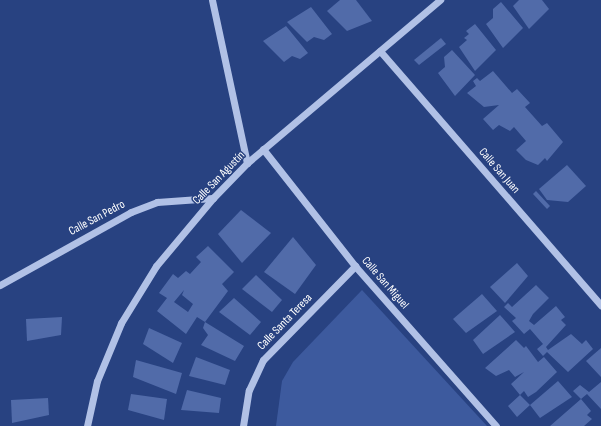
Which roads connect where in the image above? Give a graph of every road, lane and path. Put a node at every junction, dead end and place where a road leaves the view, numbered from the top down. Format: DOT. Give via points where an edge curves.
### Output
graph roads {
  1 [pos="212,0"];
  2 [pos="440,0"];
  3 [pos="380,51"];
  4 [pos="263,149"];
  5 [pos="247,163"];
  6 [pos="213,198"];
  7 [pos="355,266"];
  8 [pos="0,285"];
  9 [pos="601,305"];
  10 [pos="87,426"];
  11 [pos="243,426"];
  12 [pos="496,426"];
  1 -- 5 [label="street"];
  2 -- 3 [label="street, Calle San Agustín"];
  3 -- 4 [label="street, Calle San Agustín"];
  3 -- 9 [label="street, Calle San Juan"];
  4 -- 5 [label="street, Calle San Agustín"];
  4 -- 7 [label="street, Calle San Miguel"];
  5 -- 6 [label="street, Calle San Agustín"];
  6 -- 8 [label="street, Calle San Pedro" via="157,202 131,212"];
  6 -- 10 [label="street, Calle San Agustín" via="156,266 121,323 97,381"];
  7 -- 11 [label="street, Calle Santa Teresa" via="263,360 249,390"];
  7 -- 12 [label="street, Calle San Miguel"];
}
